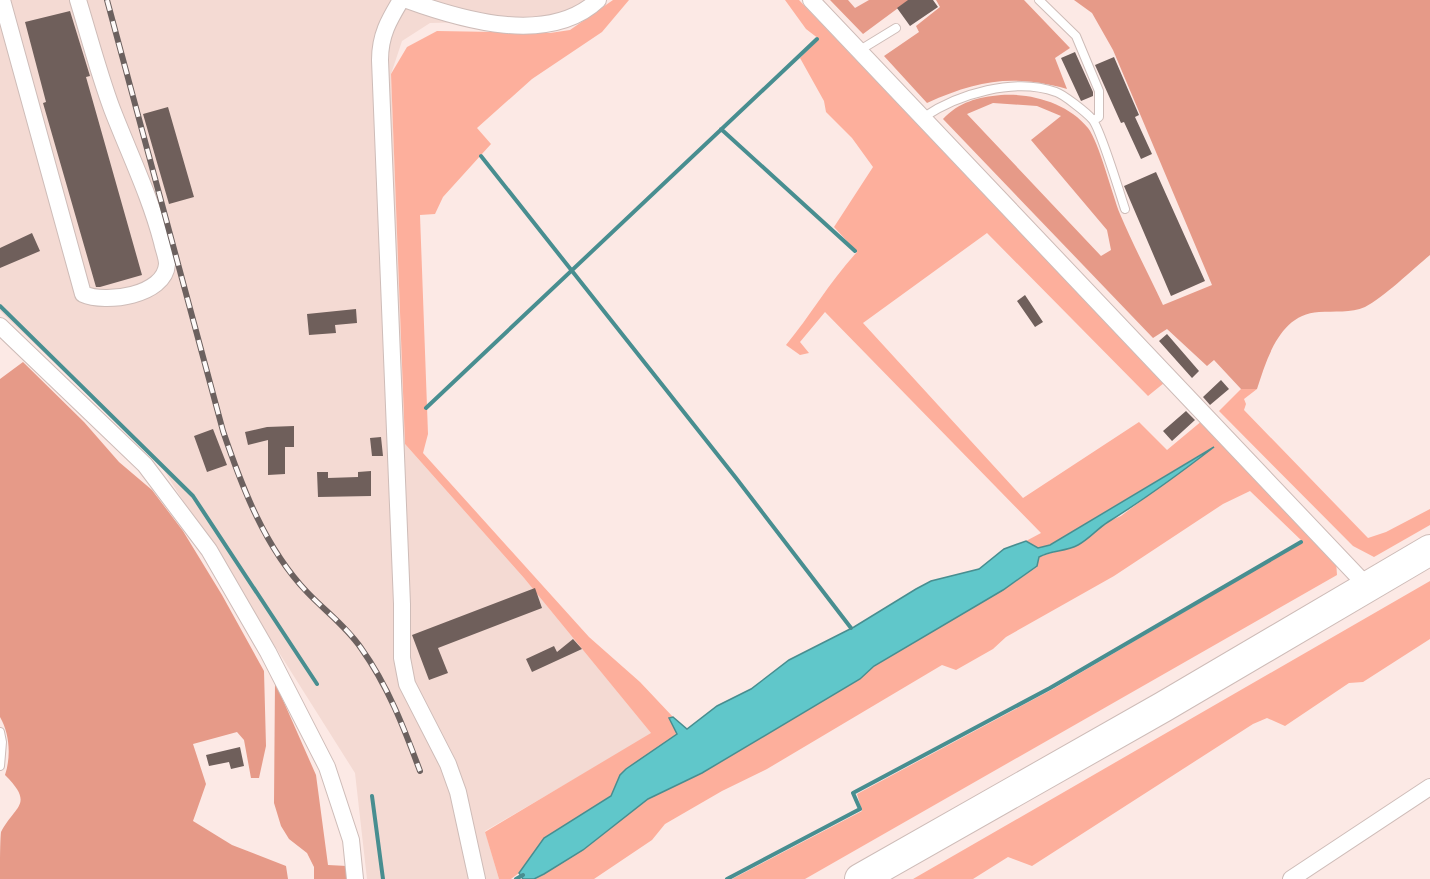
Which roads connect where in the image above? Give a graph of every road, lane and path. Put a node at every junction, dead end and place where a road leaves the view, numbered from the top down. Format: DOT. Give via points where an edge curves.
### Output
graph roads {
  1 [pos="2,0"];
  2 [pos="78,0"];
  3 [pos="401,0"];
  4 [pos="407,0"];
  5 [pos="598,0"];
  6 [pos="811,0"];
  7 [pos="1039,0"];
  8 [pos="896,28"];
  9 [pos="860,50"];
  10 [pos="924,117"];
  11 [pos="1094,120"];
  12 [pos="1125,209"];
  13 [pos="0,326"];
  14 [pos="1430,550"];
  15 [pos="1367,586"];
  16 [pos="0,732"];
  17 [pos="0,766"];
  18 [pos="1430,787"];
  19 [pos="355,879"];
  20 [pos="477,879"];
  21 [pos="860,879"];
  22 [pos="1292,879"];
  1 -- 2 [label="street" via="83,294 113,299 148,289 159,281 167,262"];
  3 -- 20 [label="street" via="385,27 381,60 402,658 407,684 458,792"];
  4 -- 5 [label="street" via="460,16 512,24 572,18"];
  6 -- 9 [label="street"];
  7 -- 11 [label="lane" via="1076,36 1099,91 1099,117"];
  8 -- 9 [label="lane"];
  9 -- 10 [label="street"];
  10 -- 11 [label="lane" via="968,94 1029,88 1057,92"];
  10 -- 15 [label="street"];
  11 -- 12 [label="lane"];
  13 -- 19 [label="street" via="145,465 209,550 327,766 351,840"];
  14 -- 15 [label="highway"];
  15 -- 21 [label="highway"];
  16 -- 17 [label="lane"];
  18 -- 22 [label="street"];
}
